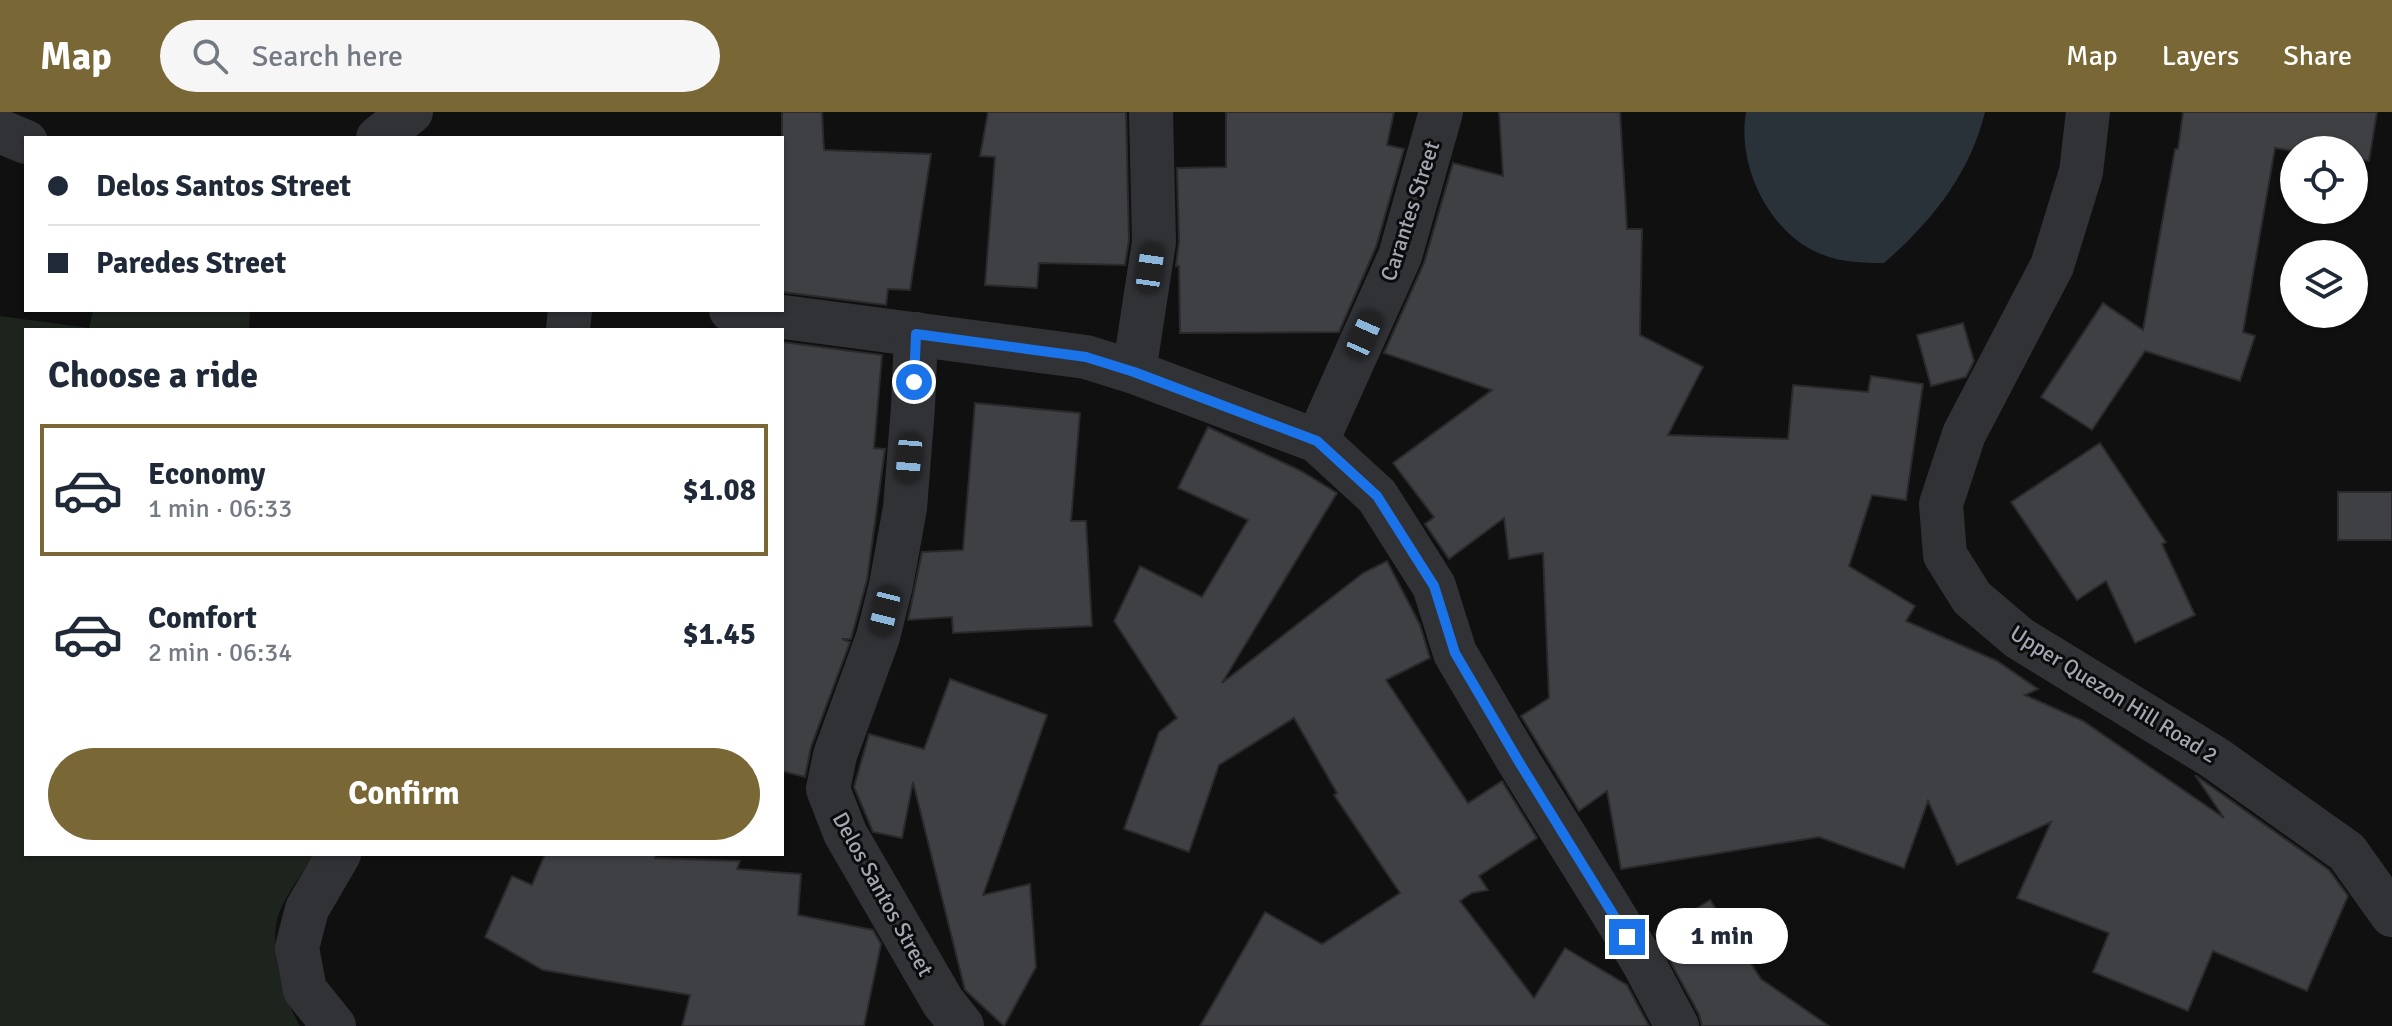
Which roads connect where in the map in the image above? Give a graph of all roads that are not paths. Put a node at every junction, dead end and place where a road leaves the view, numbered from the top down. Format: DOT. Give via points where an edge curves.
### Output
graph roads {
  1 [pos="411,112"];
  2 [pos="1151,112"];
  3 [pos="1441,112"];
  4 [pos="2088,112"];
  5 [pos="0,131"];
  6 [pos="381,136"];
  7 [pos="24,141"];
  8 [pos="746,312"];
  9 [pos="916,334"];
  10 [pos="1134,372"];
  11 [pos="1317,441"];
  12 [pos="338,856"];
  13 [pos="2392,915"];
  14 [pos="334,1026"];
  15 [pos="962,1026"];
  16 [pos="1677,1026"];
  1 -- 6 [label="street"];
  2 -- 10 [label="street" via="1154,242"];
  3 -- 11 [label="street, Carantes Street" via="1400,256"];
  4 -- 13 [label="street, Upper Quezon Hill Road 2" via="2081,172 2052,266 1964,434 1941,504 1945,555 1972,598 2019,638 2215,758 2347,852"];
  5 -- 7 [label="street"];
  8 -- 9 [label="street"];
  9 -- 10 [label="street" via="1086,357"];
  9 -- 15 [label="street, Delos Santos Street" via="905,508 891,585 828,789 845,833"];
  10 -- 11 [label="street"];
  11 -- 16 [label="street" via="1377,496 1434,586 1455,653"];
  12 -- 14 [label="street" via="307,909 297,948 305,990"];
}
